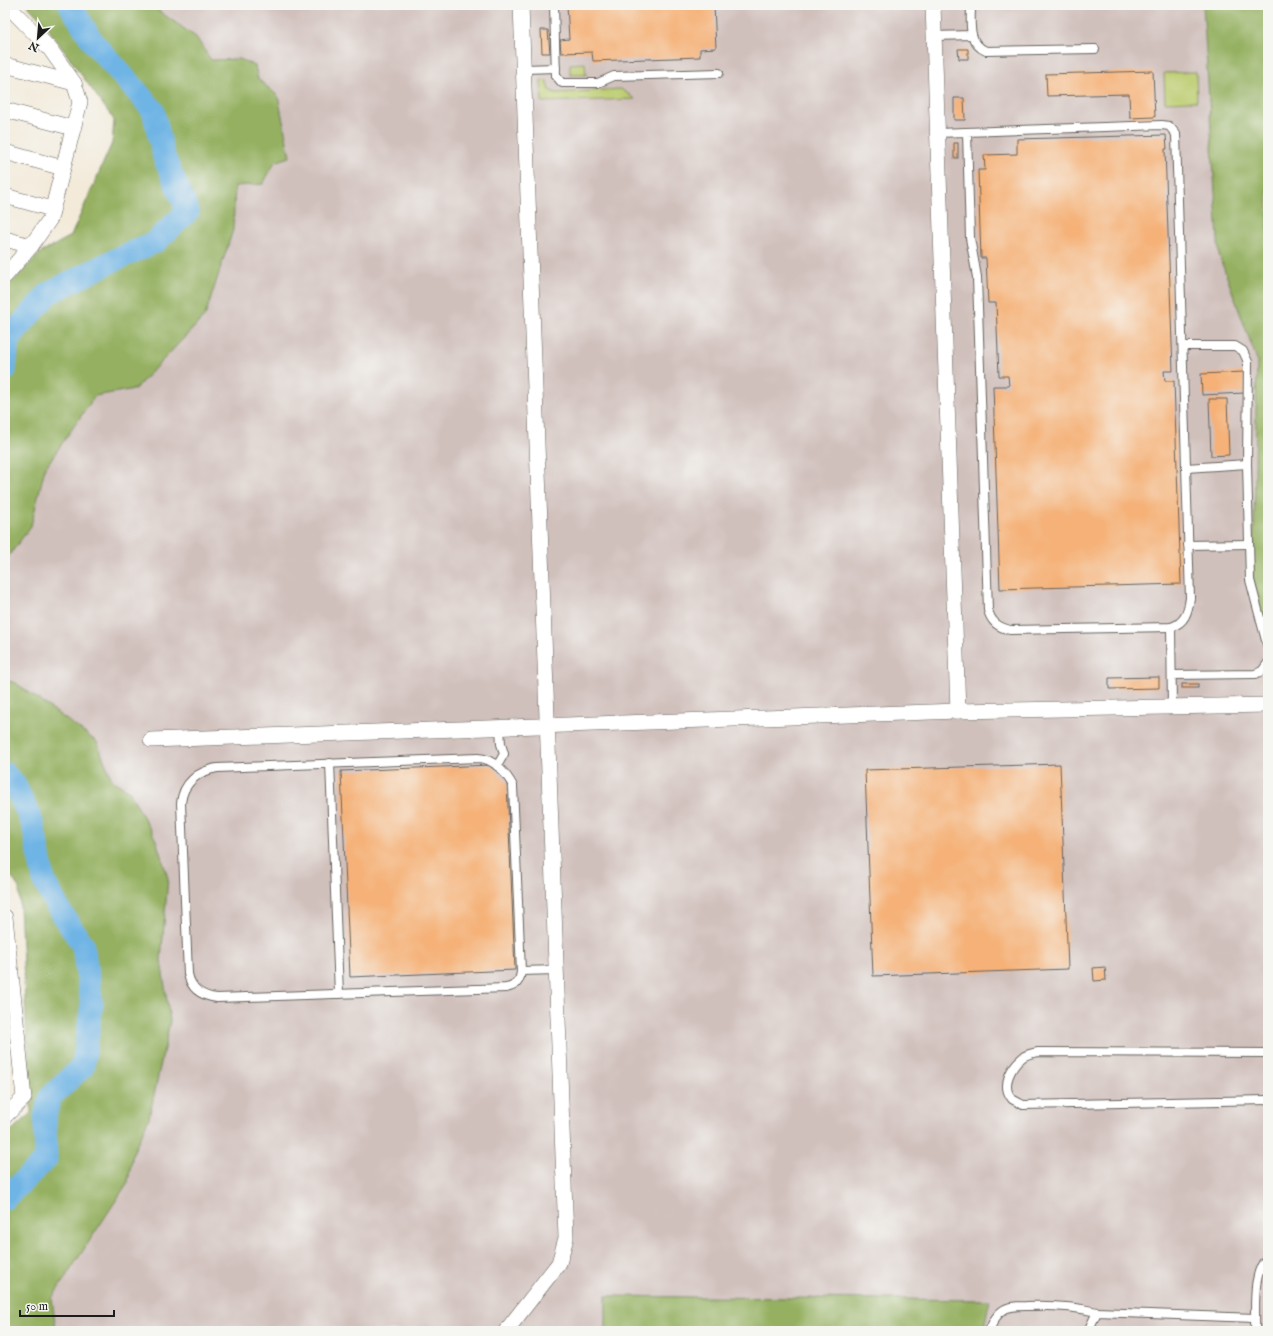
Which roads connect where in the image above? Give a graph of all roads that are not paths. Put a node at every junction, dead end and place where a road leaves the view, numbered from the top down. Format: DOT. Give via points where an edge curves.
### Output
graph roads {
  1 [pos="7,5"];
  2 [pos="521,5"];
  3 [pos="554,5"];
  4 [pos="933,5"];
  5 [pos="971,5"];
  6 [pos="5,18"];
  7 [pos="24,23"];
  8 [pos="972,35"];
  9 [pos="934,36"];
  10 [pos="1095,49"];
  11 [pos="5,65"];
  12 [pos="524,68"];
  13 [pos="556,68"];
  14 [pos="719,73"];
  15 [pos="74,83"];
  16 [pos="5,110"];
  17 [pos="73,128"];
  18 [pos="967,132"];
  19 [pos="937,133"];
  20 [pos="5,152"];
  21 [pos="63,168"];
  22 [pos="5,196"];
  23 [pos="52,209"];
  24 [pos="5,239"];
  25 [pos="31,246"];
  26 [pos="5,276"];
  27 [pos="1183,346"];
  28 [pos="1247,464"];
  29 [pos="1186,468"];
  30 [pos="1249,544"];
  31 [pos="1188,545"];
  32 [pos="1171,627"];
  33 [pos="1268,648"];
  34 [pos="1268,664"];
  35 [pos="1172,674"];
  36 [pos="1268,705"];
  37 [pos="1172,707"];
  38 [pos="958,711"];
  39 [pos="548,727"];
  40 [pos="500,728"];
  41 [pos="151,740"];
  42 [pos="330,763"];
  43 [pos="497,766"];
  44 [pos="5,917"];
  45 [pos="557,970"];
  46 [pos="521,971"];
  47 [pos="339,994"];
  48 [pos="1268,1053"];
  49 [pos="1268,1100"];
  50 [pos="5,1116"];
  51 [pos="1268,1257"];
  52 [pos="1097,1312"];
  53 [pos="1255,1318"];
  54 [pos="506,1331"];
  55 [pos="989,1331"];
  56 [pos="1088,1331"];
  57 [pos="1254,1331"];
  1 -- 7 [label="street"];
  2 -- 12 [label="street"];
  3 -- 13 [label="lane"];
  4 -- 9 [label="street"];
  5 -- 8 [label="lane"];
  6 -- 7 [label="street"];
  7 -- 15 [label="street" via="50,49"];
  8 -- 9 [label="lane"];
  8 -- 10 [label="lane" via="981,49 992,52"];
  9 -- 19 [label="street"];
  11 -- 15 [label="street"];
  12 -- 13 [label="lane"];
  12 -- 39 [label="street"];
  13 -- 14 [label="lane" via="557,79 565,84 598,83 614,76"];
  15 -- 17 [label="street" via="80,102"];
  16 -- 17 [label="street"];
  17 -- 21 [label="street"];
  18 -- 19 [label="lane"];
  18 -- 27 [label="lane" via="1162,125 1173,130 1177,138"];
  18 -- 32 [label="lane" via="970,238 977,277 987,602 990,617 995,624 1010,630"];
  19 -- 38 [label="street"];
  20 -- 21 [label="street"];
  21 -- 23 [label="street"];
  22 -- 23 [label="street"];
  23 -- 25 [label="street" via="50,219"];
  24 -- 25 [label="street"];
  25 -- 26 [label="street"];
  27 -- 28 [label="lane" via="1235,346 1244,351 1249,367"];
  27 -- 29 [label="lane"];
  28 -- 29 [label="lane"];
  28 -- 30 [label="lane"];
  29 -- 31 [label="lane"];
  30 -- 31 [label="lane"];
  30 -- 33 [label="lane" via="1251,587"];
  31 -- 32 [label="lane" via="1189,607 1181,622"];
  32 -- 35 [label="lane"];
  34 -- 35 [label="lane" via="1255,674"];
  35 -- 37 [label="lane"];
  36 -- 37 [label="street"];
  37 -- 38 [label="street"];
  38 -- 39 [label="street"];
  39 -- 40 [label="street"];
  39 -- 45 [label="street"];
  40 -- 41 [label="street"];
  40 -- 43 [label="lane" via="504,754"];
  42 -- 43 [label="lane" via="481,758"];
  42 -- 47 [label="lane"];
  42 -- 47 [label="lane" via="217,768 199,773 187,784 181,803 188,974 190,983 196,991 212,997"];
  43 -- 46 [label="lane" via="513,786"];
  44 -- 50 [label="street" via="24,1098"];
  45 -- 46 [label="lane"];
  45 -- 54 [label="street" via="566,1244 559,1263"];
  46 -- 47 [label="lane" via="517,984 506,988"];
  48 -- 49 [label="lane" via="1038,1052 1024,1056 1013,1068 1008,1078 1007,1090 1012,1099 1023,1105"];
  51 -- 53 [label="lane" via="1261,1264 1257,1274"];
  52 -- 53 [label="lane"];
  52 -- 55 [label="lane" via="1052,1304 1005,1309 995,1317"];
  52 -- 56 [label="lane"];
  53 -- 57 [label="lane"];
}
